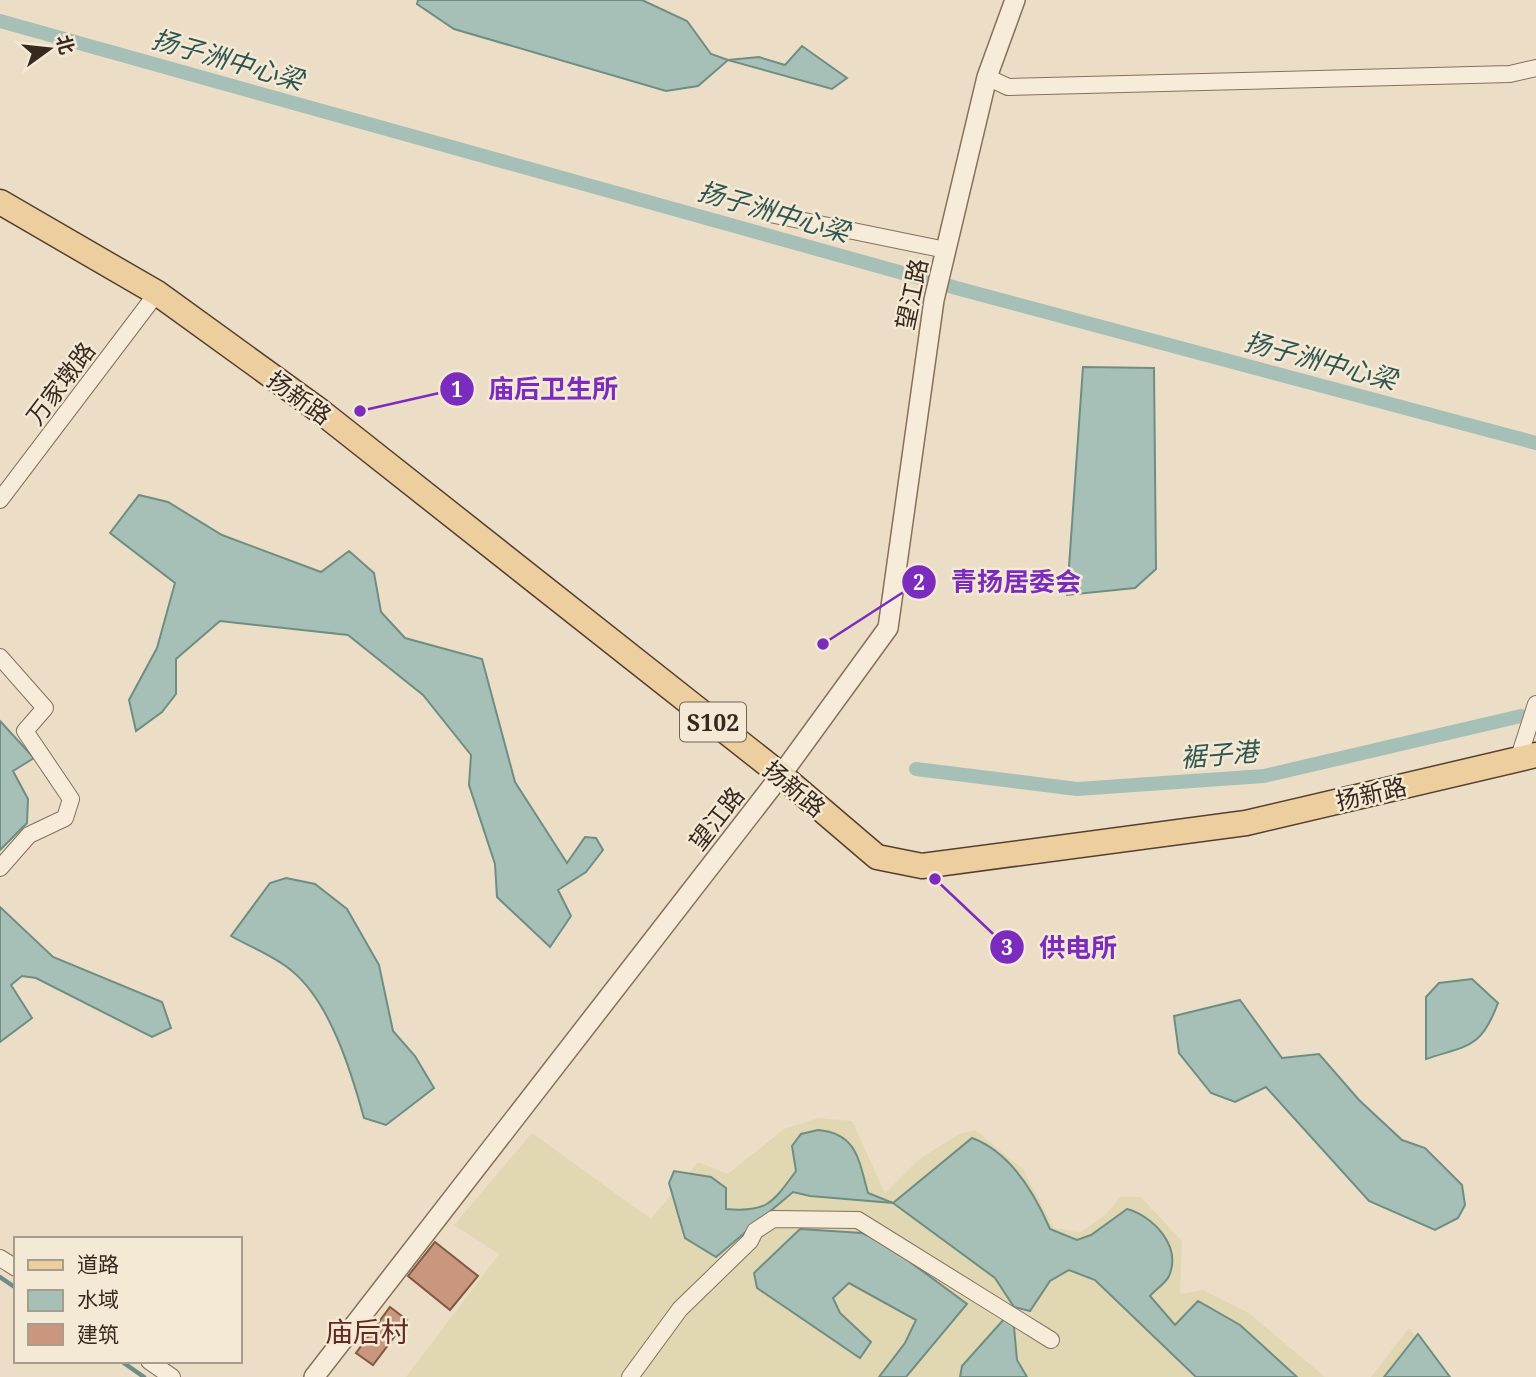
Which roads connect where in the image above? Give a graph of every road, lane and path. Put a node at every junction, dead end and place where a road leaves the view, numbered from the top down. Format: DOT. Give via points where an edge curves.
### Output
graph roads {
  1 [pos="1015,0"];
  2 [pos="1536,68"];
  3 [pos="987,77"];
  4 [pos="0,202"];
  5 [pos="770,214"];
  6 [pos="944,258"];
  7 [pos="157,293"];
  8 [pos="0,499"];
  9 [pos="0,657"];
  10 [pos="1536,705"];
  11 [pos="1527,756"];
  12 [pos="780,775"];
  13 [pos="0,868"];
  14 [pos="1051,1340"];
  15 [pos="152,1363"];
  16 [pos="172,1377"];
  17 [pos="314,1377"];
  18 [pos="630,1377"];
  1 -- 3 [label="street, 望江路"];
  2 -- 3 [label="street" via="1510,74 1008,87"];
  3 -- 6 [label="street, 望江路"];
  4 -- 7 [label="main road, 扬新路 / S102"];
  5 -- 6 [label="street"];
  6 -- 12 [label="street, 望江路" via="934,300 888,628"];
  7 -- 8 [label="street, 万家墩路"];
  7 -- 12 [label="main road, 扬新路 / S102" via="320,411"];
  9 -- 13 [label="street" via="45,708 25,731 71,799 65,818 29,835"];
  10 -- 11 [label="street"];
  11 -- 12 [label="main road, 扬新路 / S102" via="1246,822 922,866 877,857"];
  12 -- 17 [label="street, 望江路"];
  14 -- 18 [label="street" via="859,1220 773,1219 755,1231 680,1309"];
  15 -- 16 [label="street"];
}
